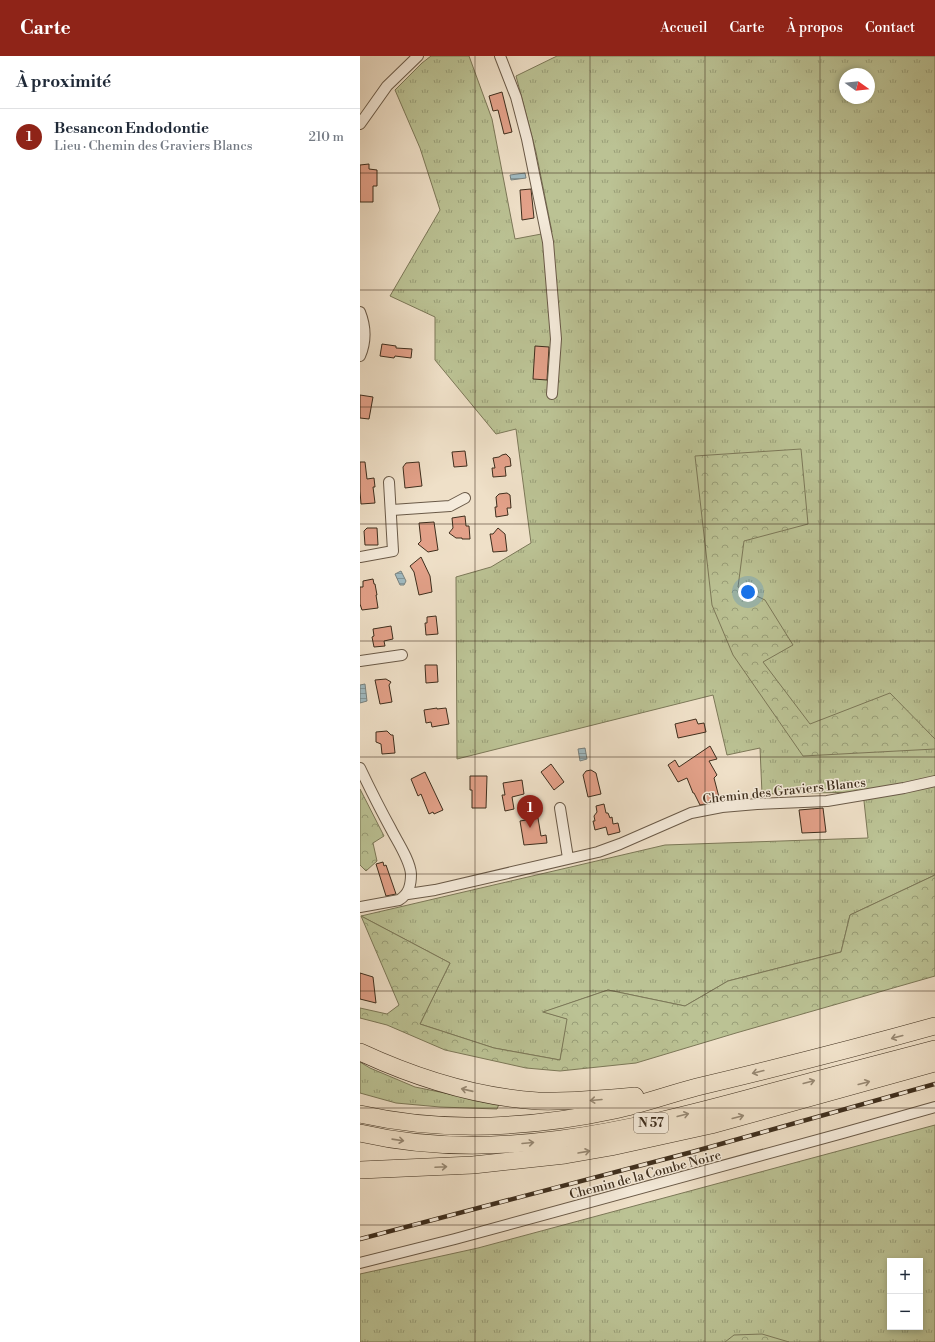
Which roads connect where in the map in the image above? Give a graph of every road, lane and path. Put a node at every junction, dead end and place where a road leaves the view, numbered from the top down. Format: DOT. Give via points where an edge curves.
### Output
graph roads {
  1 [pos="418,56"];
  2 [pos="500,56"];
  3 [pos="360,124"];
  4 [pos="360,312"];
  5 [pos="360,356"];
  6 [pos="552,394"];
  7 [pos="389,482"];
  8 [pos="465,498"];
  9 [pos="392,510"];
  10 [pos="360,557"];
  11 [pos="402,655"];
  12 [pos="360,662"];
  13 [pos="360,768"];
  14 [pos="935,781"];
  15 [pos="560,808"];
  16 [pos="568,858"];
  17 [pos="408,894"];
  18 [pos="360,907"];
  19 [pos="935,1026"];
  20 [pos="935,1048"];
  21 [pos="360,1052"];
  22 [pos="935,1063"];
  23 [pos="677,1092"];
  24 [pos="935,1107"];
  25 [pos="360,1114"];
  26 [pos="360,1134"];
  27 [pos="360,1170"];
  28 [pos="360,1263"];
  1 -- 3 [label="street" via="387,86"];
  2 -- 6 [label="street" via="516,96 548,242 556,339"];
  4 -- 5 [label="street" via="365,330 365,346"];
  7 -- 9 [label="street"];
  8 -- 9 [label="street" via="450,506"];
  9 -- 10 [label="street" via="393,551"];
  11 -- 12 [label="street"];
  13 -- 17 [label="street" via="406,857 411,873"];
  14 -- 16 [label="street, Chemin des Graviers Blancs" via="827,801 722,807 691,814 598,852"];
  15 -- 16 [label="street"];
  16 -- 17 [label="street, Chemin des Graviers Blancs" via="435,890"];
  17 -- 18 [label="street, Chemin des Graviers Blancs" via="399,900"];
  19 -- 23 [label="highway, N 57, one-way"];
  26 -- 20 [label="highway, N 57, one-way" via="465,1146 565,1139 621,1130 697,1112"];
  23 -- 21 [label="highway, one-way" via="592,1100 522,1099 476,1092 434,1081"];
  27 -- 22 [label="highway, one-way" via="473,1165 558,1156 611,1147 718,1123"];
  23 -- 25 [label="highway, N 57" via="617,1110 560,1120 516,1124 426,1124"];
  24 -- 28 [label="street, Chemin de la Combe Noire"];
}
